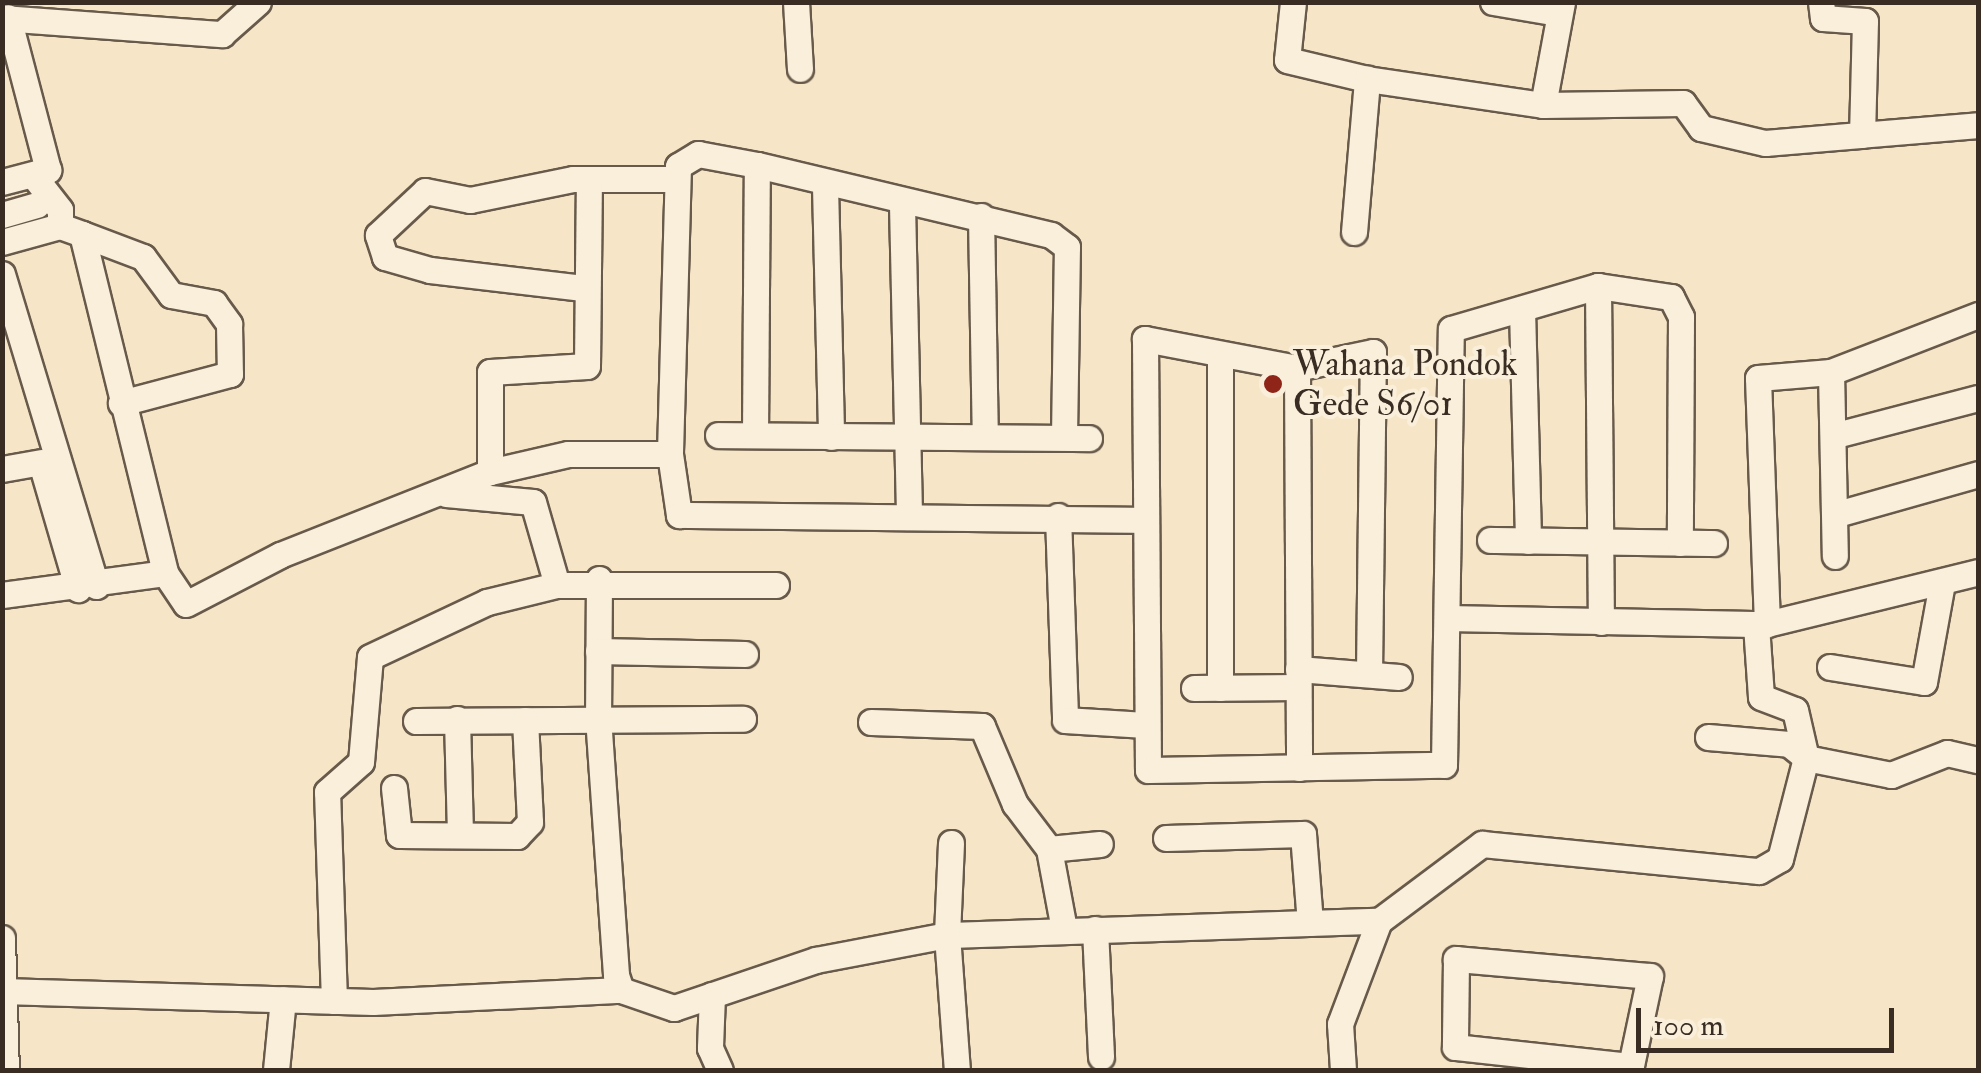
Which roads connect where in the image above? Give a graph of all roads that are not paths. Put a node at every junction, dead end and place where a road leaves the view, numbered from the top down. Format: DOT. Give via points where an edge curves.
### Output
graph roads {
  1 [pos="258,2"];
  2 [pos="796,2"];
  3 [pos="1293,2"];
  4 [pos="1493,2"];
  5 [pos="1821,2"];
  6 [pos="1560,8"];
  7 [pos="74,13"];
  8 [pos="6,18"];
  9 [pos="800,69"];
  10 [pos="1367,80"];
  11 [pos="1543,104"];
  12 [pos="1978,125"];
  13 [pos="1862,135"];
  14 [pos="757,165"];
  15 [pos="590,179"];
  16 [pos="673,179"];
  17 [pos="2,182"];
  18 [pos="825,186"];
  19 [pos="36,192"];
  20 [pos="902,205"];
  21 [pos="2,215"];
  22 [pos="981,216"];
  23 [pos="71,230"];
  24 [pos="1354,232"];
  25 [pos="2,242"];
  26 [pos="2,274"];
  27 [pos="1598,286"];
  28 [pos="582,288"];
  29 [pos="1522,310"];
  30 [pos="1978,314"];
  31 [pos="2,324"];
  32 [pos="1220,359"];
  33 [pos="1296,368"];
  34 [pos="1831,372"];
  35 [pos="1978,398"];
  36 [pos="121,403"];
  37 [pos="718,435"];
  38 [pos="985,435"];
  39 [pos="1836,435"];
  40 [pos="755,436"];
  41 [pos="831,437"];
  42 [pos="906,438"];
  43 [pos="670,454"];
  44 [pos="41,462"];
  45 [pos="2,468"];
  46 [pos="490,472"];
  47 [pos="1978,474"];
  48 [pos="441,494"];
  49 [pos="1837,514"];
  50 [pos="1058,516"];
  51 [pos="909,518"];
  52 [pos="1140,520"];
  53 [pos="1490,540"];
  54 [pos="1600,540"];
  55 [pos="1528,541"];
  56 [pos="1714,542"];
  57 [pos="1680,543"];
  58 [pos="1835,556"];
  59 [pos="1978,572"];
  60 [pos="599,580"];
  61 [pos="1942,583"];
  62 [pos="557,585"];
  63 [pos="776,585"];
  64 [pos="171,586"];
  65 [pos="87,587"];
  66 [pos="2,595"];
  67 [pos="1448,618"];
  68 [pos="1601,622"];
  69 [pos="1761,625"];
  70 [pos="598,651"];
  71 [pos="745,654"];
  72 [pos="1830,667"];
  73 [pos="1369,674"];
  74 [pos="1399,677"];
  75 [pos="1298,678"];
  76 [pos="1194,688"];
  77 [pos="1220,688"];
  78 [pos="598,717"];
  79 [pos="457,719"];
  80 [pos="744,719"];
  81 [pos="525,720"];
  82 [pos="416,722"];
  83 [pos="871,722"];
  84 [pos="1146,724"];
  85 [pos="1708,736"];
  86 [pos="1806,758"];
  87 [pos="1978,760"];
  88 [pos="1299,768"];
  89 [pos="394,788"];
  90 [pos="460,834"];
  91 [pos="1166,838"];
  92 [pos="951,844"];
  93 [pos="1100,844"];
  94 [pos="1049,849"];
  95 [pos="1379,921"];
  96 [pos="1310,923"];
  97 [pos="1095,929"];
  98 [pos="1064,930"];
  99 [pos="946,934"];
  100 [pos="2,938"];
  101 [pos="621,990"];
  102 [pos="5,991"];
  103 [pos="712,995"];
  104 [pos="284,999"];
  105 [pos="334,1001"];
  106 [pos="1101,1057"];
  107 [pos="1631,1068"];
  108 [pos="6,1070"];
  109 [pos="276,1070"];
  110 [pos="720,1070"];
  111 [pos="958,1070"];
  112 [pos="1343,1070"];
  1 -- 7 [label="street" via="222,34"];
  2 -- 9 [label="street"];
  3 -- 10 [label="street" via="1287,60"];
  4 -- 6 [label="street"];
  5 -- 13 [label="street" via="1823,18 1865,21"];
  6 -- 11 [label="street"];
  7 -- 8 [label="street"];
  8 -- 19 [label="street" via="48,170"];
  10 -- 11 [label="street"];
  10 -- 24 [label="street"];
  11 -- 13 [label="street" via="1683,103 1700,128 1765,143"];
  12 -- 13 [label="street"];
  14 -- 16 [label="street" via="698,154"];
  14 -- 18 [label="street"];
  14 -- 40 [label="street"];
  15 -- 16 [label="street"];
  15 -- 28 [label="street"];
  15 -- 28 [label="street" via="470,200 425,191 376,245 384,256 457,277"];
  16 -- 43 [label="street"];
  17 -- 19 [label="street"];
  18 -- 20 [label="street"];
  18 -- 41 [label="street"];
  19 -- 21 [label="street"];
  19 -- 23 [label="street" via="60,210"];
  20 -- 22 [label="street"];
  20 -- 42 [label="street"];
  22 -- 38 [label="street"];
  22 -- 38 [label="street" via="1038,229 1072,252 1077,437"];
  23 -- 25 [label="street"];
  23 -- 36 [label="street"];
  23 -- 36 [label="street" via="143,257 171,295 214,303 229,324 230,374"];
  26 -- 65 [label="street"];
  27 -- 29 [label="street"];
  27 -- 54 [label="street"];
  27 -- 57 [label="street" via="1678,304"];
  28 -- 46 [label="street" via="598,366 490,372"];
  29 -- 55 [label="street"];
  29 -- 67 [label="street" via="1451,329"];
  30 -- 34 [label="street"];
  31 -- 44 [label="street"];
  32 -- 33 [label="street"];
  32 -- 52 [label="street" via="1155,336 1141,347"];
  32 -- 77 [label="street"];
  33 -- 73 [label="street" via="1372,352"];
  33 -- 75 [label="street"];
  34 -- 39 [label="street"];
  34 -- 69 [label="street" via="1755,382"];
  35 -- 39 [label="street"];
  36 -- 64 [label="street"];
  37 -- 40 [label="street"];
  38 -- 42 [label="street"];
  39 -- 49 [label="street"];
  40 -- 41 [label="street"];
  41 -- 42 [label="street"];
  42 -- 51 [label="street"];
  43 -- 46 [label="street" via="568,454"];
  43 -- 51 [label="street" via="674,505 689,521"];
  44 -- 45 [label="street"];
  44 -- 65 [label="street"];
  46 -- 48 [label="street"];
  47 -- 49 [label="street"];
  48 -- 62 [label="street" via="533,502"];
  48 -- 64 [label="street" via="280,555 192,604"];
  49 -- 58 [label="street"];
  50 -- 51 [label="street"];
  50 -- 52 [label="street"];
  50 -- 84 [label="street" via="1065,720"];
  52 -- 84 [label="street"];
  53 -- 55 [label="street"];
  54 -- 55 [label="street"];
  54 -- 57 [label="street"];
  54 -- 68 [label="street"];
  56 -- 57 [label="street"];
  59 -- 61 [label="street"];
  60 -- 62 [label="street"];
  60 -- 63 [label="street"];
  60 -- 70 [label="street"];
  61 -- 69 [label="street"];
  61 -- 72 [label="street" via="1924,682"];
  62 -- 105 [label="street" via="487,602 365,664 361,762 327,792"];
  64 -- 65 [label="street"];
  65 -- 66 [label="street"];
  67 -- 68 [label="street"];
  67 -- 88 [label="street" via="1444,765"];
  68 -- 69 [label="street"];
  69 -- 86 [label="street" via="1760,697 1796,710"];
  70 -- 71 [label="street"];
  70 -- 78 [label="street"];
  73 -- 74 [label="street"];
  73 -- 75 [label="street"];
  75 -- 77 [label="street"];
  75 -- 88 [label="street"];
  76 -- 77 [label="street"];
  78 -- 80 [label="street"];
  78 -- 81 [label="street"];
  78 -- 101 [label="street"];
  79 -- 81 [label="street"];
  79 -- 82 [label="street"];
  79 -- 90 [label="street"];
  81 -- 90 [label="street" via="526,829"];
  83 -- 94 [label="street" via="982,726 1015,804"];
  84 -- 88 [label="street" via="1148,770"];
  85 -- 86 [label="street" via="1789,744"];
  86 -- 87 [label="street" via="1891,775 1947,753"];
  86 -- 95 [label="street" via="1780,859 1769,868 1482,844"];
  89 -- 90 [label="street" via="400,835"];
  91 -- 96 [label="street" via="1303,834"];
  92 -- 99 [label="street"];
  93 -- 94 [label="street"];
  94 -- 98 [label="street"];
  95 -- 96 [label="street"];
  95 -- 112 [label="street" via="1340,1024"];
  96 -- 97 [label="street"];
  97 -- 98 [label="street"];
  97 -- 106 [label="street"];
  98 -- 99 [label="street"];
  99 -- 103 [label="street" via="816,960"];
  99 -- 111 [label="street"];
  100 -- 102 [label="street"];
  101 -- 103 [label="street" via="674,1008"];
  101 -- 105 [label="street"];
  102 -- 104 [label="street"];
  102 -- 108 [label="street"];
  103 -- 110 [label="street" via="710,1048"];
  104 -- 105 [label="street"];
  104 -- 109 [label="street"];
  107 -- 107 [label="street" via="1650,976 1456,959 1455,1046"];
}
